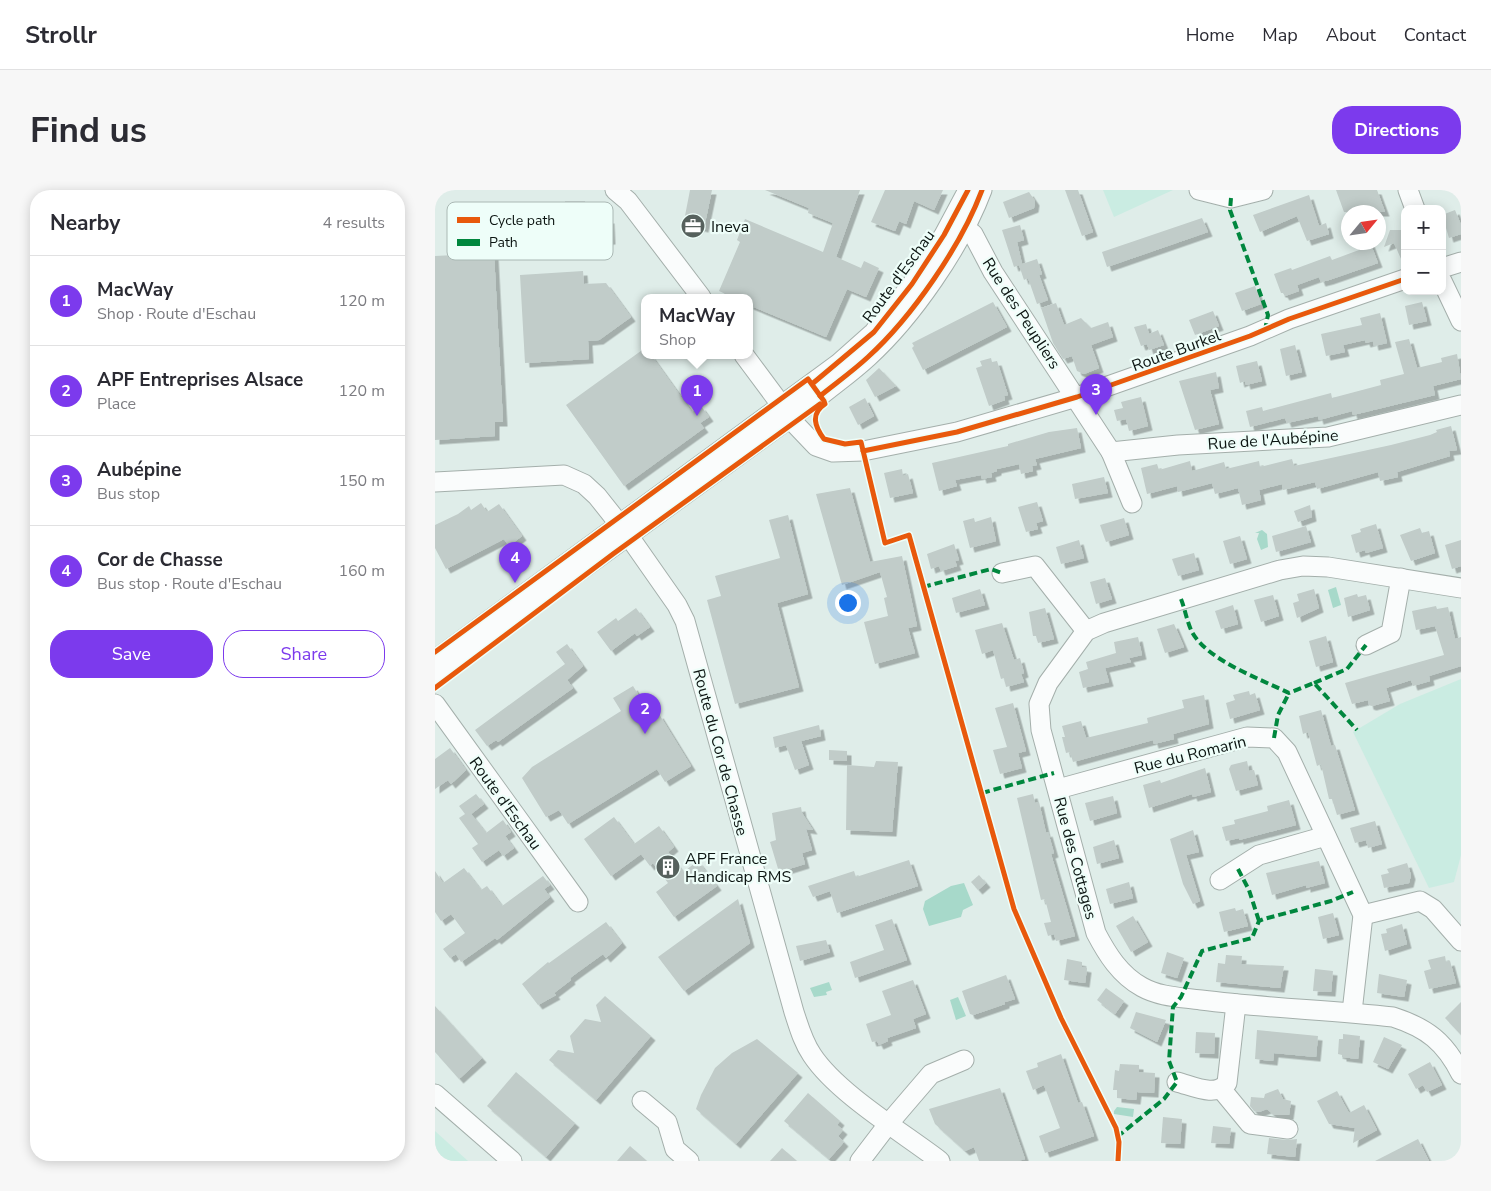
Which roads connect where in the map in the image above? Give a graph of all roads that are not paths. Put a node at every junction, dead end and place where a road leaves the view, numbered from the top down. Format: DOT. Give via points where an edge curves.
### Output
graph roads {
  1 [pos="615,190"];
  2 [pos="968,190"];
  3 [pos="983,190"];
  4 [pos="1199,190"];
  5 [pos="1263,190"];
  6 [pos="1408,190"];
  7 [pos="1414,205"];
  8 [pos="966,229"];
  9 [pos="1461,262"];
  10 [pos="1446,267"];
  11 [pos="1401,280"];
  12 [pos="1446,290"];
  13 [pos="699,294"];
  14 [pos="1461,322"];
  15 [pos="747,359"];
  16 [pos="1077,398"];
  17 [pos="1460,408"];
  18 [pos="787,412"];
  19 [pos="1111,452"];
  20 [pos="435,482"];
  21 [pos="1133,503"];
  22 [pos="623,530"];
  23 [pos="1002,573"];
  24 [pos="1401,578"];
  25 [pos="1461,588"];
  26 [pos="1086,631"];
  27 [pos="1366,645"];
  28 [pos="435,660"];
  29 [pos="435,676"];
  30 [pos="435,704"];
  31 [pos="1058,789"];
  32 [pos="1326,836"];
  33 [pos="1220,880"];
  34 [pos="578,902"];
  35 [pos="1363,915"];
  36 [pos="1461,941"];
  37 [pos="1236,1004"];
  38 [pos="1351,1012"];
  39 [pos="964,1060"];
  40 [pos="1461,1074"];
  41 [pos="1177,1082"];
  42 [pos="1222,1090"];
  43 [pos="435,1094"];
  44 [pos="642,1101"];
  45 [pos="889,1123"];
  46 [pos="1289,1129"];
  47 [pos="512,1161"];
  48 [pos="689,1161"];
  49 [pos="860,1161"];
  50 [pos="940,1161"];
  1 -- 13 [label="street" via="628,201"];
  2 -- 18 [label="street, Route d'Eschau" via="912,284 874,332"];
  3 -- 8 [label="street, Route d'Eschau"];
  4 -- 5 [label="street" via="1231,198"];
  6 -- 7 [label="street"];
  8 -- 16 [label="street, Rue des Peupliers" via="973,234 993,272"];
  8 -- 18 [label="street, Route d'Eschau" via="897,327 868,356"];
  9 -- 10 [label="street"];
  11 -- 16 [label="street, Route Burkel"];
  12 -- 14 [label="street"];
  15 -- 18 [label="street, Route Burkel"];
  16 -- 18 [label="street, Route Burkel" via="957,432 890,447 845,452 821,449"];
  16 -- 19 [label="street"];
  17 -- 19 [label="street, Rue de l'Aubépine" via="1328,437"];
  18 -- 22 [label="street, Route d'Eschau"];
  19 -- 21 [label="street"];
  20 -- 22 [label="street, Route du Cor de Chasse" via="564,475 584,484"];
  22 -- 28 [label="street, Route d'Eschau"];
  22 -- 29 [label="street, Route d'Eschau"];
  22 -- 45 [label="street, Route du Cor de Chasse" via="685,621 800,1031 822,1068"];
  23 -- 26 [label="street" via="1035,566"];
  24 -- 25 [label="street"];
  24 -- 26 [label="street" via="1303,566 1167,603"];
  24 -- 27 [label="street" via="1391,633"];
  26 -- 31 [label="street, Rue des Cottages" via="1048,683 1039,704 1041,730"];
  30 -- 34 [label="street, Route d'Eschau"];
  31 -- 32 [label="street, Rue du Romarin" via="1247,737 1275,738 1287,752"];
  31 -- 37 [label="street, Rue des Cottages" via="1096,933 1107,954 1141,987 1163,996"];
  32 -- 33 [label="street" via="1259,855"];
  32 -- 35 [label="street, Rue du Romarin"];
  35 -- 36 [label="street" via="1420,901 1433,909"];
  35 -- 38 [label="street"];
  37 -- 38 [label="street, Rue des Cottages"];
  37 -- 42 [label="street" via="1227,1083"];
  38 -- 40 [label="street, Rue des Cottages" via="1393,1016 1417,1024 1439,1041"];
  39 -- 45 [label="street" via="931,1074"];
  41 -- 42 [label="street"];
  42 -- 46 [label="street" via="1250,1124"];
  43 -- 47 [label="street"];
  44 -- 48 [label="street" via="667,1122 675,1149"];
  45 -- 49 [label="street"];
  45 -- 50 [label="street, Route du Cor de Chasse"];
}
